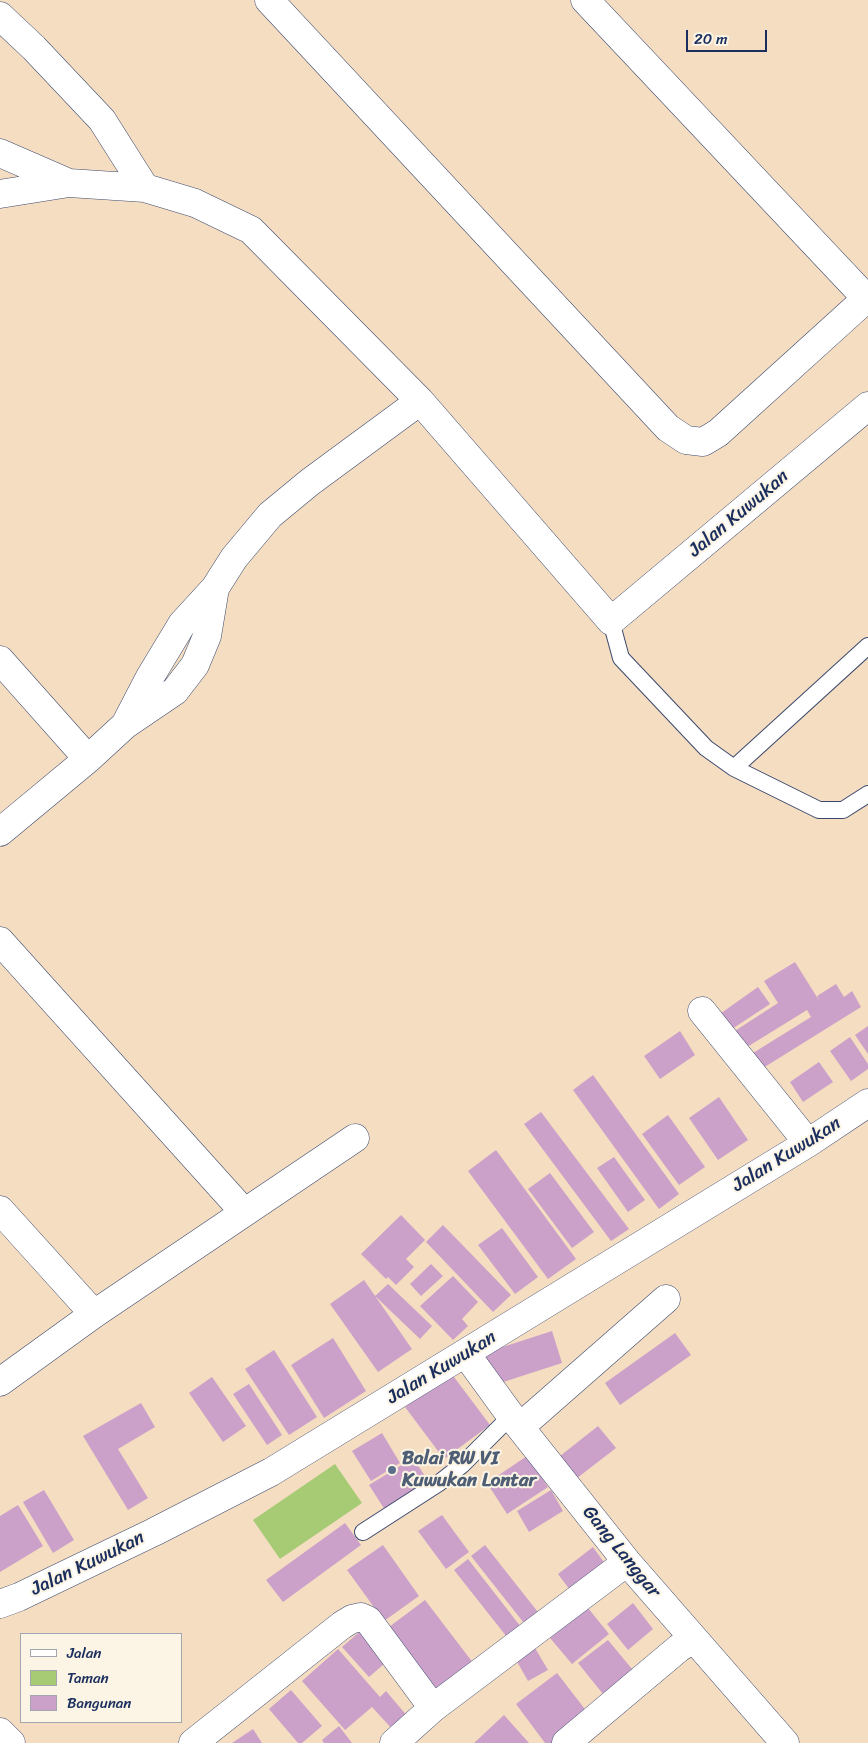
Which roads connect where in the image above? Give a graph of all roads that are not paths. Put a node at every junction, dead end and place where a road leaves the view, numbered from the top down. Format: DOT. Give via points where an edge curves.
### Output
graph roads {
  1 [pos="269,0"];
  2 [pos="585,0"];
  3 [pos="0,16"];
  4 [pos="0,153"];
  5 [pos="69,183"];
  6 [pos="145,188"];
  7 [pos="0,194"];
  8 [pos="867,298"];
  9 [pos="420,401"];
  10 [pos="868,406"];
  11 [pos="611,621"];
  12 [pos="868,646"];
  13 [pos="0,660"];
  14 [pos="88,759"];
  15 [pos="734,768"];
  16 [pos="868,794"];
  17 [pos="0,832"];
  18 [pos="0,941"];
  19 [pos="702,1010"];
  20 [pos="868,1103"];
  21 [pos="355,1138"];
  22 [pos="808,1143"];
  23 [pos="0,1210"];
  24 [pos="244,1212"];
  25 [pos="666,1299"];
  26 [pos="94,1314"];
  27 [pos="466,1354"];
  28 [pos="0,1382"];
  29 [pos="516,1421"];
  30 [pos="363,1532"];
  31 [pos="627,1562"];
  32 [pos="0,1604"];
  33 [pos="693,1639"];
  34 [pos="433,1708"];
  35 [pos="0,1732"];
  36 [pos="572,1737"];
  37 [pos="11,1743"];
  38 [pos="193,1743"];
  39 [pos="394,1743"];
  40 [pos="785,1743"];
  1 -- 8 [label="street" via="668,428 686,440 703,442 718,433"];
  2 -- 8 [label="street"];
  3 -- 6 [label="street" via="102,120"];
  4 -- 5 [label="street"];
  5 -- 6 [label="street"];
  5 -- 7 [label="street"];
  6 -- 9 [label="street" via="195,203 251,230"];
  9 -- 11 [label="street"];
  9 -- 14 [label="street" via="270,515 234,558 215,588 207,636 195,665 175,691 125,725"];
  10 -- 11 [label="street, Jalan Kuwukan"];
  11 -- 15 [label="lane" via="621,658 706,748"];
  12 -- 15 [label="lane"];
  13 -- 14 [label="street"];
  14 -- 17 [label="street"];
  15 -- 16 [label="lane" via="819,810 842,810"];
  18 -- 24 [label="street"];
  19 -- 22 [label="street"];
  20 -- 22 [label="street, Jalan Kuwukan"];
  21 -- 24 [label="street"];
  22 -- 27 [label="street, Jalan Kuwukan"];
  23 -- 26 [label="street"];
  24 -- 26 [label="street"];
  25 -- 29 [label="street"];
  26 -- 28 [label="street"];
  27 -- 29 [label="street, Gang Langgar"];
  27 -- 32 [label="street, Jalan Kuwukan" via="271,1472 154,1532"];
  29 -- 30 [label="lane" via="439,1483"];
  29 -- 31 [label="street, Gang Langgar"];
  31 -- 33 [label="street, Gang Langgar"];
  31 -- 34 [label="street"];
  33 -- 36 [label="street"];
  33 -- 40 [label="street, Gang Langgar"];
  34 -- 38 [label="street" via="368,1620 362,1617 342,1625"];
  34 -- 39 [label="street"];
  35 -- 37 [label="street"];
}
